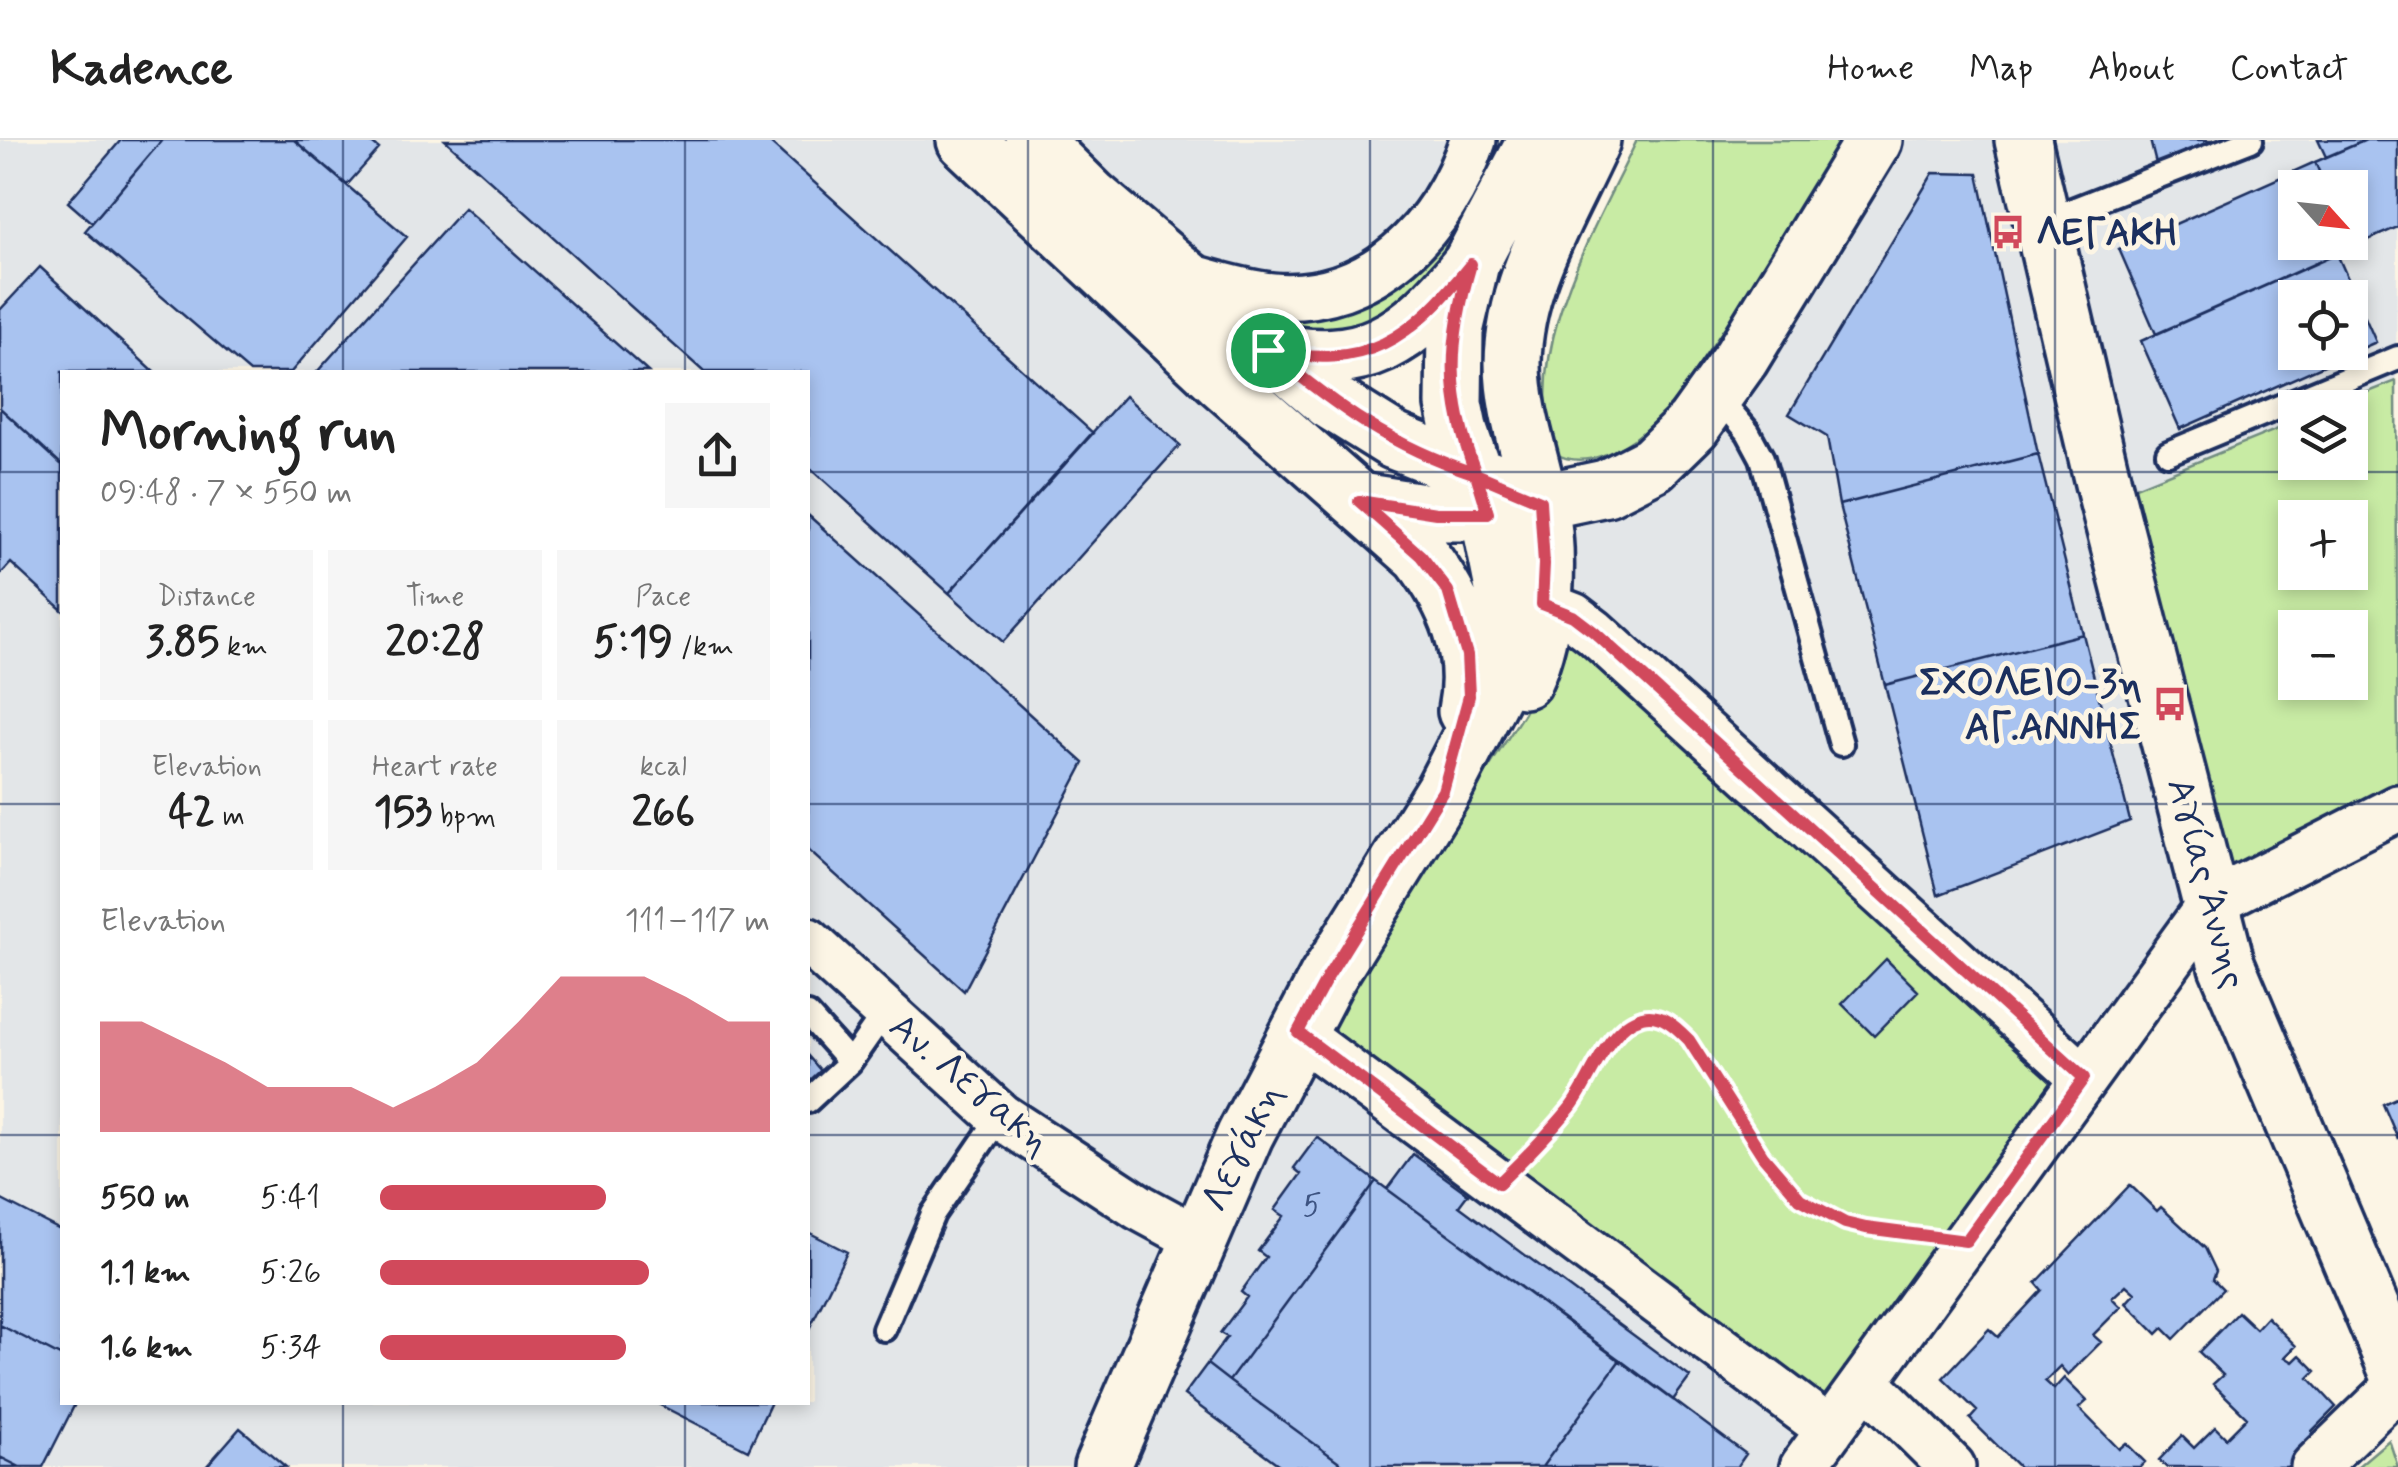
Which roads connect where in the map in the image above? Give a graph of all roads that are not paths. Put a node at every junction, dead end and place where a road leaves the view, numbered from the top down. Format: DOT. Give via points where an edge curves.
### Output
graph roads {
  1 [pos="965,140"];
  2 [pos="1033,140"];
  3 [pos="1474,140"];
  4 [pos="1536,140"];
  5 [pos="1592,140"];
  6 [pos="1874,140"];
  7 [pos="2023,140"];
  8 [pos="2251,140"];
  9 [pos="2042,222"];
  10 [pos="1471,264"];
  11 [pos="1179,273"];
  12 [pos="1268,350"];
  13 [pos="2398,358"];
  14 [pos="1716,394"];
  15 [pos="2168,453"];
  16 [pos="1482,493"];
  17 [pos="1359,501"];
  18 [pos="1540,501"];
  19 [pos="1542,604"];
  20 [pos="1841,744"];
  21 [pos="1443,791"];
  22 [pos="2398,808"];
  23 [pos="2211,903"];
  24 [pos="810,943"];
  25 [pos="885,1012"];
  26 [pos="810,1017"];
  27 [pos="1298,1032"];
  28 [pos="850,1062"];
  29 [pos="2084,1078"];
  30 [pos="810,1098"];
  31 [pos="1000,1116"];
  32 [pos="1198,1238"];
  33 [pos="884,1329"];
  34 [pos="2398,1372"];
  35 [pos="1865,1381"];
  36 [pos="2398,1386"];
  37 [pos="1830,1430"];
  38 [pos="1102,1467"];
  39 [pos="1803,1467"];
  40 [pos="1952,1467"];
  41 [pos="2314,1467"];
  1 -- 17 [label="street"];
  2 -- 11 [label="street"];
  3 -- 11 [label="street" via="1430,225 1385,268 1360,281 1274,296"];
  4 -- 10 [label="street"];
  5 -- 18 [label="street" via="1530,272 1516,326 1518,418"];
  6 -- 14 [label="street"];
  7 -- 9 [label="street, Αγίας Άννης"];
  8 -- 9 [label="lane"];
  9 -- 23 [label="street, Αγίας Άννης"];
  10 -- 12 [label="street" via="1431,309 1368,351 1304,358"];
  10 -- 16 [label="street" via="1455,331 1454,404"];
  11 -- 12 [label="street"];
  12 -- 16 [label="street" via="1330,401"];
  13 -- 15 [label="lane"];
  14 -- 18 [label="street" via="1672,448 1630,479"];
  14 -- 20 [label="lane" via="1762,458"];
  16 -- 17 [label="street" via="1436,513"];
  16 -- 18 [label="street"];
  16 -- 21 [label="street" via="1503,588 1499,669 1484,714"];
  17 -- 21 [label="street" via="1421,556 1448,591 1460,622 1469,696"];
  18 -- 19 [label="street"];
  19 -- 21 [label="street" via="1534,654 1516,698"];
  19 -- 29 [label="street" via="1594,632"];
  21 -- 27 [label="street, Λεγάκη"];
  22 -- 23 [label="street"];
  23 -- 29 [label="street"];
  23 -- 34 [label="street, Αγίας Άννης" via="2252,1032"];
  24 -- 25 [label="street, Αν. Λεγακη"];
  25 -- 28 [label="lane"];
  25 -- 31 [label="street, Αν. Λεγακη"];
  26 -- 28 [label="lane"];
  27 -- 32 [label="street, Λεγάκη"];
  27 -- 37 [label="street"];
  28 -- 30 [label="lane"];
  29 -- 35 [label="street"];
  31 -- 32 [label="street, Αν. Λεγακη"];
  31 -- 33 [label="lane" via="934,1214"];
  32 -- 38 [label="street, Λεγάκη"];
  35 -- 37 [label="street"];
  35 -- 40 [label="street"];
  36 -- 41 [label="street"];
  37 -- 39 [label="street"];
}
